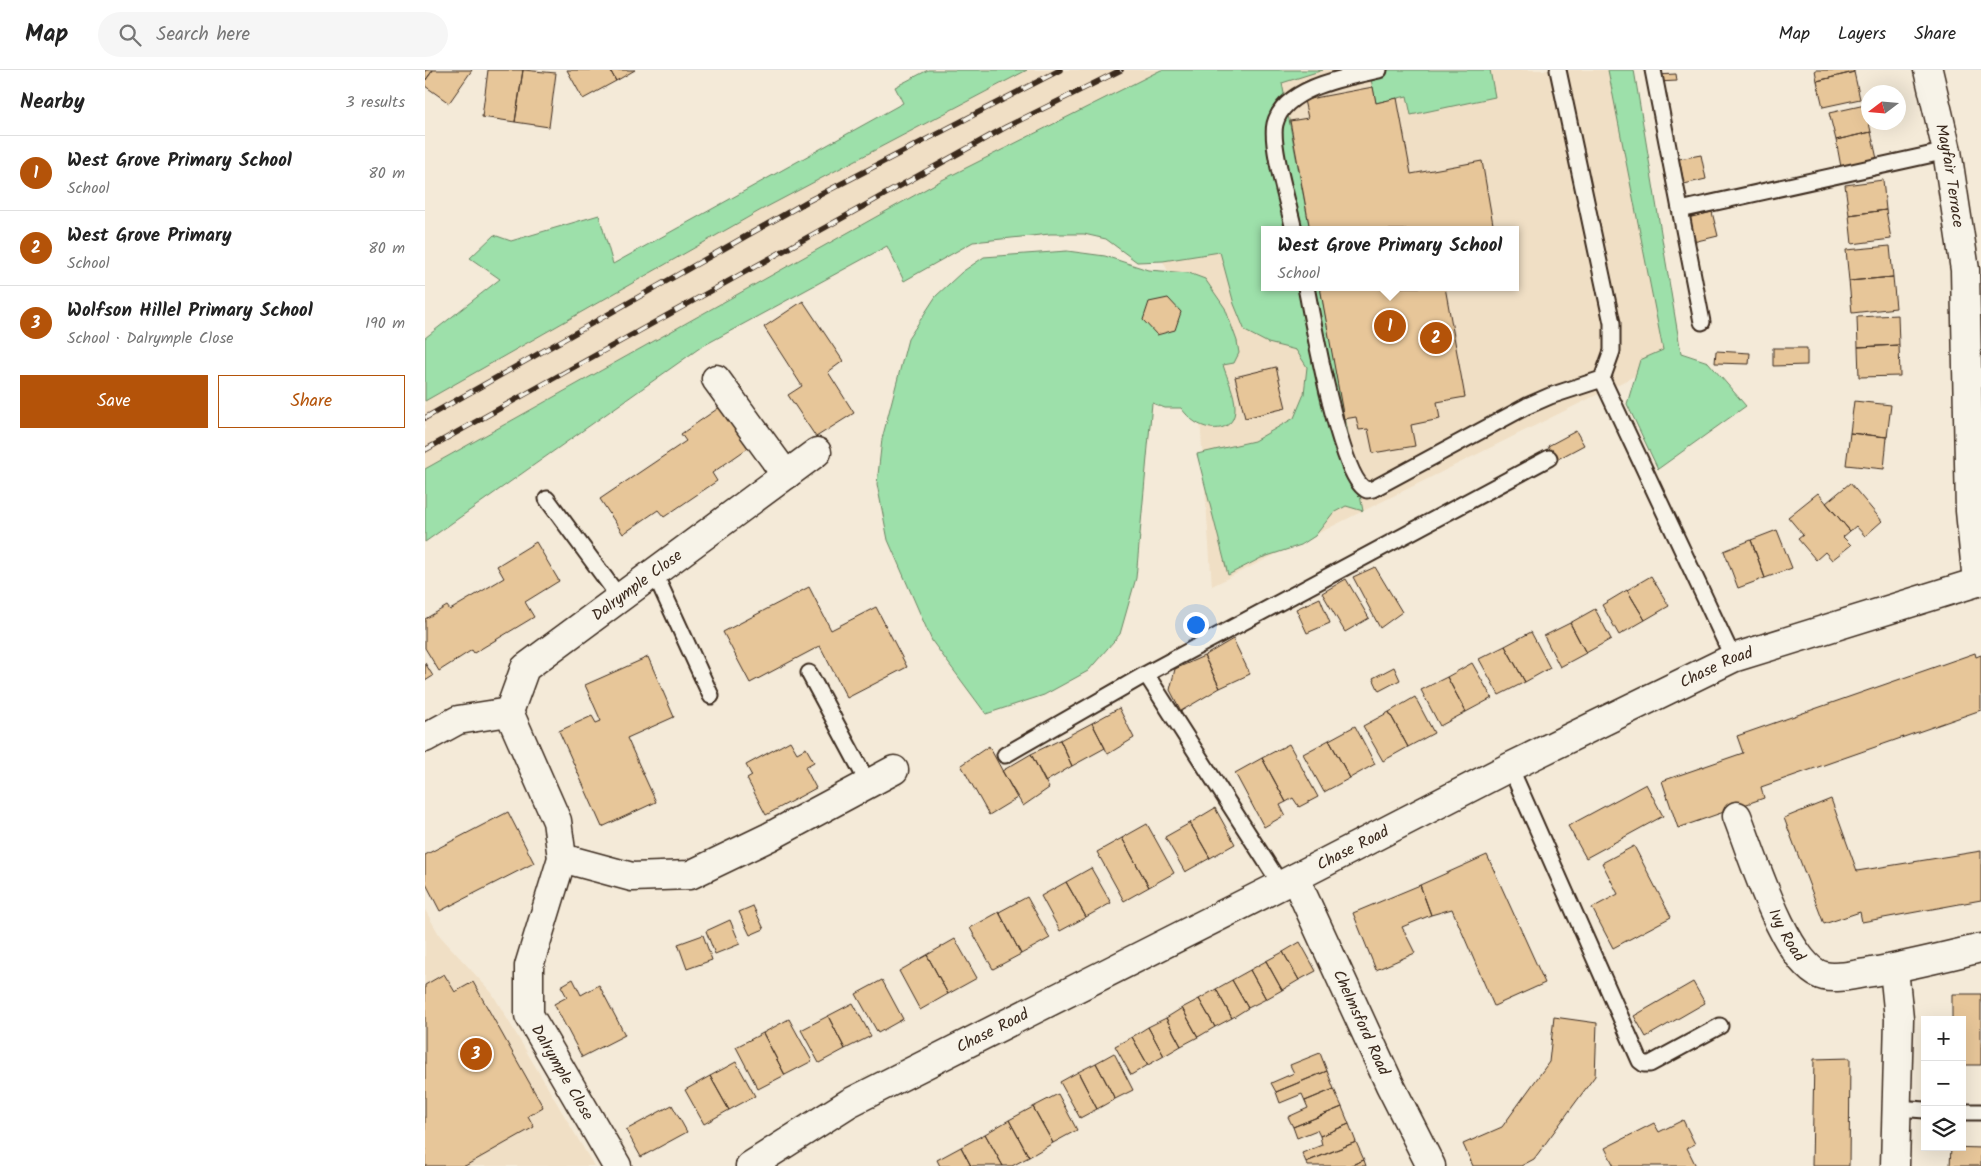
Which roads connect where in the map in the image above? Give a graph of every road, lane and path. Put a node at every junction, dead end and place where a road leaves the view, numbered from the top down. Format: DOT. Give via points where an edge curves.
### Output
graph roads {
  1 [pos="1379,70"];
  2 [pos="1558,70"];
  3 [pos="1653,70"];
  4 [pos="1927,70"];
  5 [pos="1947,151"];
  6 [pos="1680,210"];
  7 [pos="1293,226"];
  8 [pos="1307,291"];
  9 [pos="1702,322"];
  10 [pos="716,379"];
  11 [pos="1602,379"];
  12 [pos="817,452"];
  13 [pos="1549,458"];
  14 [pos="786,475"];
  15 [pos="547,499"];
  16 [pos="654,572"];
  17 [pos="1979,582"];
  18 [pos="619,597"];
  19 [pos="1733,658"];
  20 [pos="809,673"];
  21 [pos="1146,674"];
  22 [pos="711,696"];
  23 [pos="509,712"];
  24 [pos="425,738"];
  25 [pos="1005,755"];
  26 [pos="1510,767"];
  27 [pos="894,770"];
  28 [pos="868,783"];
  29 [pos="1737,816"];
  30 [pos="562,858"];
  31 [pos="1288,881"];
  32 [pos="1981,948"];
  33 [pos="1894,969"];
  34 [pos="1720,1026"];
  35 [pos="1897,1108"];
  36 [pos="1921,1110"];
  37 [pos="1966,1112"];
  38 [pos="1981,1112"];
  39 [pos="617,1166"];
  40 [pos="749,1166"];
  41 [pos="1431,1166"];
  42 [pos="1895,1166"];
  1 -- 7 [label="lane" via="1314,87 1297,95 1279,112 1274,126 1275,141"];
  2 -- 11 [label="lane" via="1611,323 1612,351"];
  3 -- 6 [label="lane"];
  4 -- 5 [label="street, Mayfair Terrace"];
  5 -- 6 [label="lane"];
  5 -- 17 [label="street, Mayfair Terrace" via="1965,270 1970,511"];
  6 -- 9 [label="lane"];
  8 -- 11 [label="lane" via="1342,445 1357,482 1367,490 1527,406"];
  10 -- 14 [label="street"];
  11 -- 19 [label="lane"];
  12 -- 14 [label="street, Dalrymple Close"];
  13 -- 21 [label="lane"];
  14 -- 16 [label="street, Dalrymple Close"];
  15 -- 18 [label="lane"];
  16 -- 18 [label="street, Dalrymple Close"];
  16 -- 22 [label="lane"];
  17 -- 19 [label="street, Chase Road"];
  18 -- 23 [label="street, Dalrymple Close" via="525,668"];
  19 -- 26 [label="street, Chase Road"];
  20 -- 28 [label="lane"];
  21 -- 25 [label="lane"];
  21 -- 31 [label="lane"];
  23 -- 24 [label="street" via="458,720"];
  23 -- 30 [label="street, Dalrymple Close" via="557,821"];
  26 -- 31 [label="street, Chase Road"];
  26 -- 34 [label="lane" via="1640,1061 1650,1064"];
  27 -- 28 [label="street"];
  28 -- 30 [label="street" via="769,837 690,875 632,877"];
  29 -- 33 [label="street, Ivy Road" via="1785,937 1799,959 1823,976"];
  30 -- 39 [label="street, Dalrymple Close" via="529,966 529,1015"];
  31 -- 40 [label="street, Chase Road" via="849,1103"];
  31 -- 41 [label="street, Chelmsford Road"];
  32 -- 33 [label="street, Ivy Road"];
  33 -- 35 [label="street" via="1899,1019"];
  35 -- 36 [label="lane"];
  35 -- 42 [label="street"];
  37 -- 38 [label="lane"];
}
